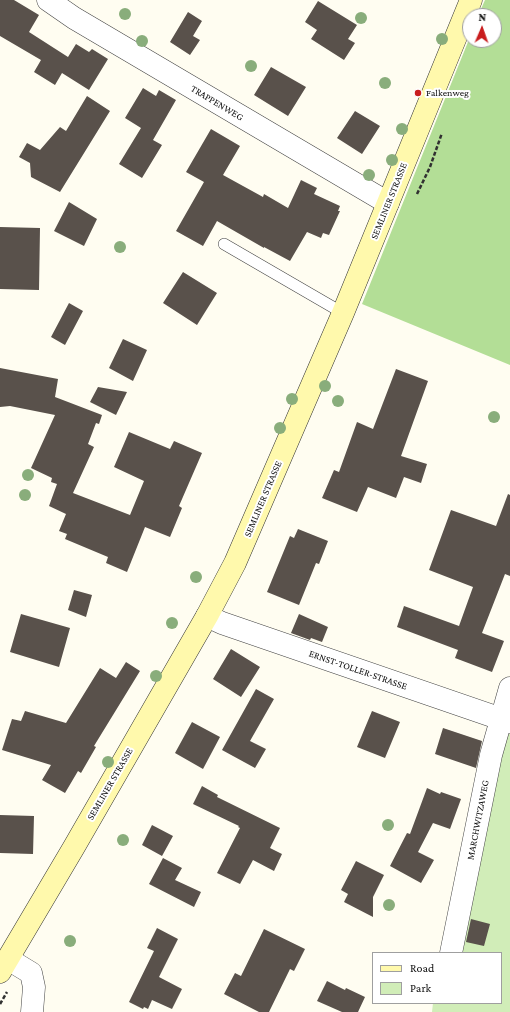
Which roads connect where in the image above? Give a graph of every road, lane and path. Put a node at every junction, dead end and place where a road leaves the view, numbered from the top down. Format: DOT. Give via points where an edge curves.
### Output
graph roads {
  1 [pos="48,0"];
  2 [pos="472,0"];
  3 [pos="388,204"];
  4 [pos="224,244"];
  5 [pos="343,313"];
  6 [pos="207,616"];
  7 [pos="510,688"];
  8 [pos="505,720"];
  9 [pos="451,952"];
  10 [pos="4,965"];
  11 [pos="32,1012"];
  1 -- 3 [label="street, TRAPPENWEG" via="74,18"];
  2 -- 3 [label="street, SEMLINER STRASSE"];
  3 -- 5 [label="street, SEMLINER STRASSE"];
  4 -- 5 [label="lane"];
  5 -- 6 [label="street, SEMLINER STRASSE" via="235,563"];
  6 -- 8 [label="street, ERNST-TOLLER-STRASSE"];
  6 -- 10 [label="street, SEMLINER STRASSE"];
  7 -- 8 [label="street, MARCHWITZAWEG"];
  8 -- 9 [label="street, MARCHWITZAWEG" via="491,755"];
  10 -- 11 [label="street" via="31,973 34,987"];
}
